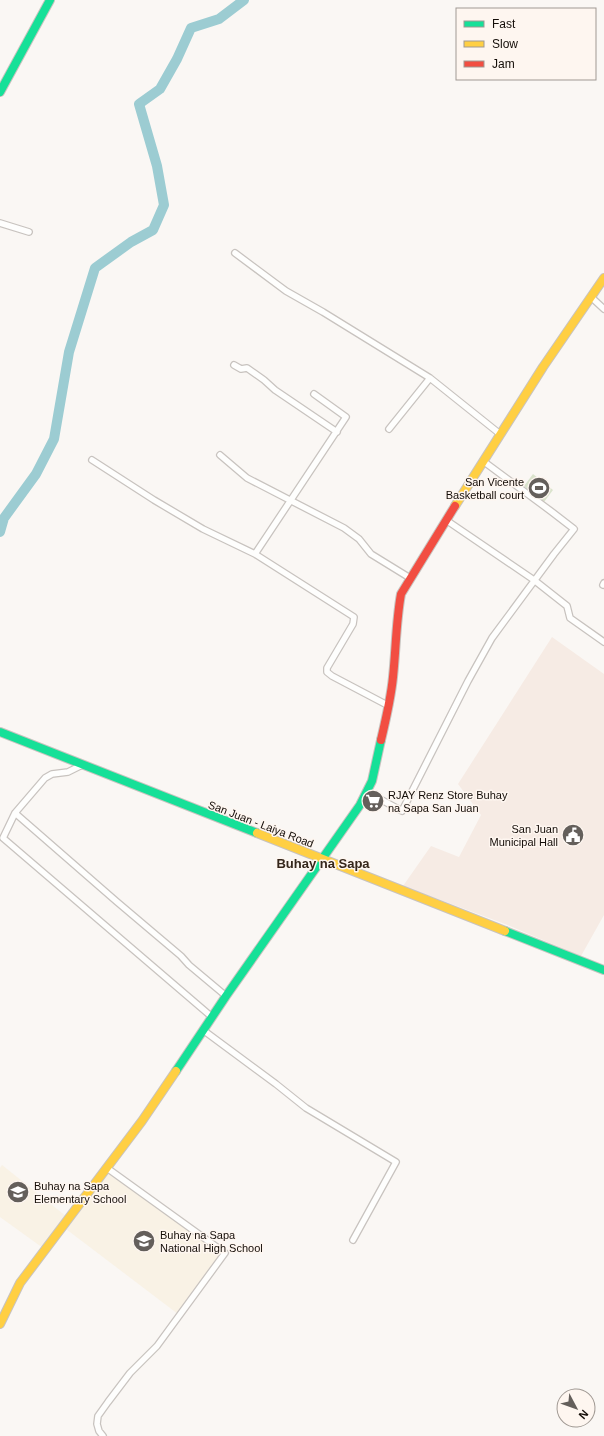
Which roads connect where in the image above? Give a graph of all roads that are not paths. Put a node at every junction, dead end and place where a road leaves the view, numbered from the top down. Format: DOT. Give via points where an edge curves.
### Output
graph roads {
  1 [pos="50,0"];
  2 [pos="0,92"];
  3 [pos="0,223"];
  4 [pos="29,232"];
  5 [pos="235,253"];
  6 [pos="604,278"];
  7 [pos="591,297"];
  8 [pos="604,309"];
  9 [pos="234,365"];
  10 [pos="430,378"];
  11 [pos="314,394"];
  12 [pos="389,429"];
  13 [pos="337,432"];
  14 [pos="500,434"];
  15 [pos="220,455"];
  16 [pos="92,460"];
  17 [pos="483,461"];
  18 [pos="291,502"];
  19 [pos="446,520"];
  20 [pos="255,554"];
  21 [pos="410,578"];
  22 [pos="534,580"];
  23 [pos="604,642"];
  24 [pos="389,706"];
  25 [pos="0,732"];
  26 [pos="82,765"];
  27 [pos="367,792"];
  28 [pos="15,813"];
  29 [pos="322,859"];
  30 [pos="604,970"];
  31 [pos="226,996"];
  32 [pos="212,1017"];
  33 [pos="203,1030"];
  34 [pos="107,1168"];
  35 [pos="353,1240"];
  36 [pos="0,1324"];
  37 [pos="103,1436"];
  1 -- 2 [label="street"];
  3 -- 4 [label="street"];
  5 -- 10 [label="street" via="286,291"];
  6 -- 7 [label="street"];
  7 -- 8 [label="street"];
  7 -- 14 [label="street"];
  9 -- 13 [label="street" via="241,369 247,368"];
  10 -- 12 [label="street"];
  10 -- 14 [label="street"];
  11 -- 13 [label="street" via="346,417"];
  13 -- 18 [label="street"];
  14 -- 17 [label="street"];
  15 -- 18 [label="street" via="247,478"];
  16 -- 20 [label="street" via="203,529"];
  17 -- 19 [label="street"];
  17 -- 22 [label="street" via="574,530"];
  18 -- 20 [label="street"];
  18 -- 21 [label="street" via="344,528 371,554"];
  19 -- 21 [label="street"];
  19 -- 22 [label="street"];
  20 -- 24 [label="street" via="354,617 353,624 327,672"];
  21 -- 24 [label="street" via="401,594 398,609"];
  22 -- 23 [label="street" via="567,606 570,618"];
  22 -- 27 [label="street" via="492,638 402,811"];
  24 -- 27 [label="street"];
  25 -- 26 [label="street, San Juan - Laiya Road"];
  26 -- 28 [label="street" via="45,778"];
  26 -- 29 [label="street, San Juan - Laiya Road"];
  27 -- 29 [label="street"];
  28 -- 31 [label="street"];
  28 -- 32 [label="street" via="3,838"];
  29 -- 30 [label="street, San Juan - Laiya Road"];
  29 -- 31 [label="street"];
  31 -- 32 [label="street"];
  32 -- 33 [label="street"];
  33 -- 34 [label="street"];
  33 -- 35 [label="street" via="306,1108 396,1162"];
  34 -- 36 [label="street" via="20,1283"];
  34 -- 37 [label="street" via="225,1253 157,1346 130,1373 98,1416 97,1424"];
}
